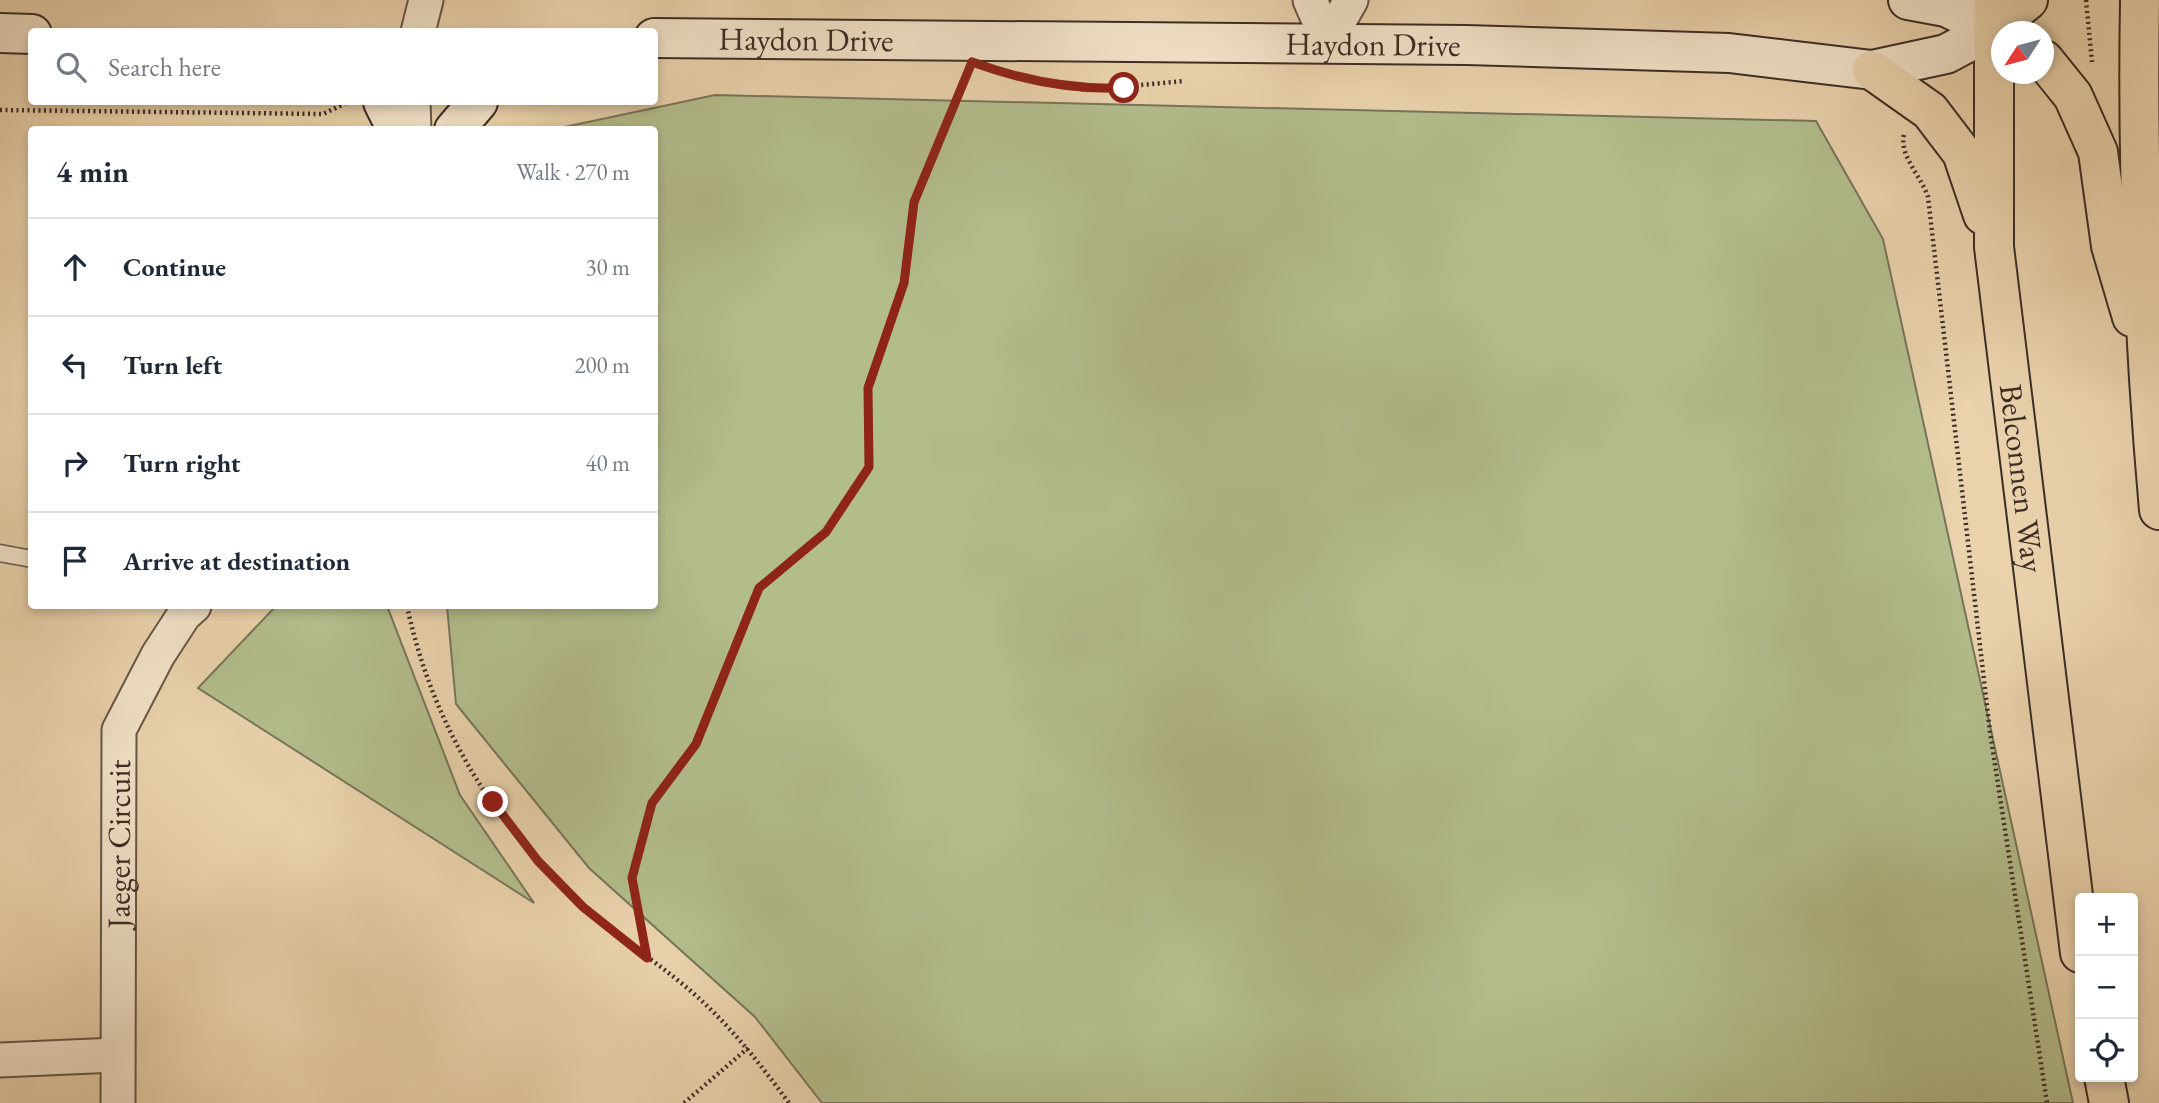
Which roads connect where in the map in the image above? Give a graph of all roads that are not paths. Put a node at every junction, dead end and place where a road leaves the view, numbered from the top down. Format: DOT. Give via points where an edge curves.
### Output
graph roads {
  1 [pos="426,0"];
  2 [pos="434,0"];
  3 [pos="1310,0"];
  4 [pos="1351,0"];
  5 [pos="1908,0"];
  6 [pos="2028,0"];
  7 [pos="2140,0"];
  8 [pos="1996,21"];
  9 [pos="1991,24"];
  10 [pos="419,28"];
  11 [pos="440,28"];
  12 [pos="0,33"];
  13 [pos="28,34"];
  14 [pos="658,38"];
  15 [pos="1328,41"];
  16 [pos="1872,70"];
  17 [pos="2054,73"];
  18 [pos="1995,84"];
  19 [pos="384,105"];
  20 [pos="412,105"];
  21 [pos="449,105"];
  22 [pos="475,105"];
  23 [pos="395,126"];
  24 [pos="414,126"];
  25 [pos="447,126"];
  26 [pos="457,126"];
  27 [pos="1994,247"];
  28 [pos="2146,364"];
  29 [pos="2159,510"];
  30 [pos="0,553"];
  31 [pos="28,558"];
  32 [pos="182,609"];
  33 [pos="2075,912"];
  34 [pos="116,1055"];
  35 [pos="0,1060"];
  36 [pos="2105,1082"];
  37 [pos="118,1103"];
  38 [pos="2109,1103"];
  1 -- 10 [label="street"];
  2 -- 11 [label="street"];
  3 -- 15 [label="street"];
  4 -- 15 [label="street"];
  5 -- 8 [label="main road"];
  6 -- 8 [label="main road"];
  7 -- 28 [label="main road"];
  9 -- 16 [label="main road, Haydon Drive" via="1945,54"];
  12 -- 13 [label="main road"];
  14 -- 15 [label="main road, Haydon Drive"];
  15 -- 16 [label="main road, Haydon Drive" via="1729,53"];
  16 -- 27 [label="main road" via="1930,111 1962,153"];
  17 -- 28 [label="main road" via="2073,96 2098,152 2111,246"];
  18 -- 27 [label="main road, Belconnen Way"];
  19 -- 23 [label="main road"];
  20 -- 24 [label="street"];
  21 -- 25 [label="street"];
  22 -- 26 [label="main road"];
  27 -- 33 [label="main road, Belconnen Way"];
  28 -- 29 [label="main road"];
  30 -- 31 [label="lane"];
  32 -- 34 [label="street, Jaeger Circuit" via="119,730"];
  34 -- 35 [label="street"];
  34 -- 37 [label="street, Jaeger Circuit"];
  36 -- 38 [label="main road"];
}
